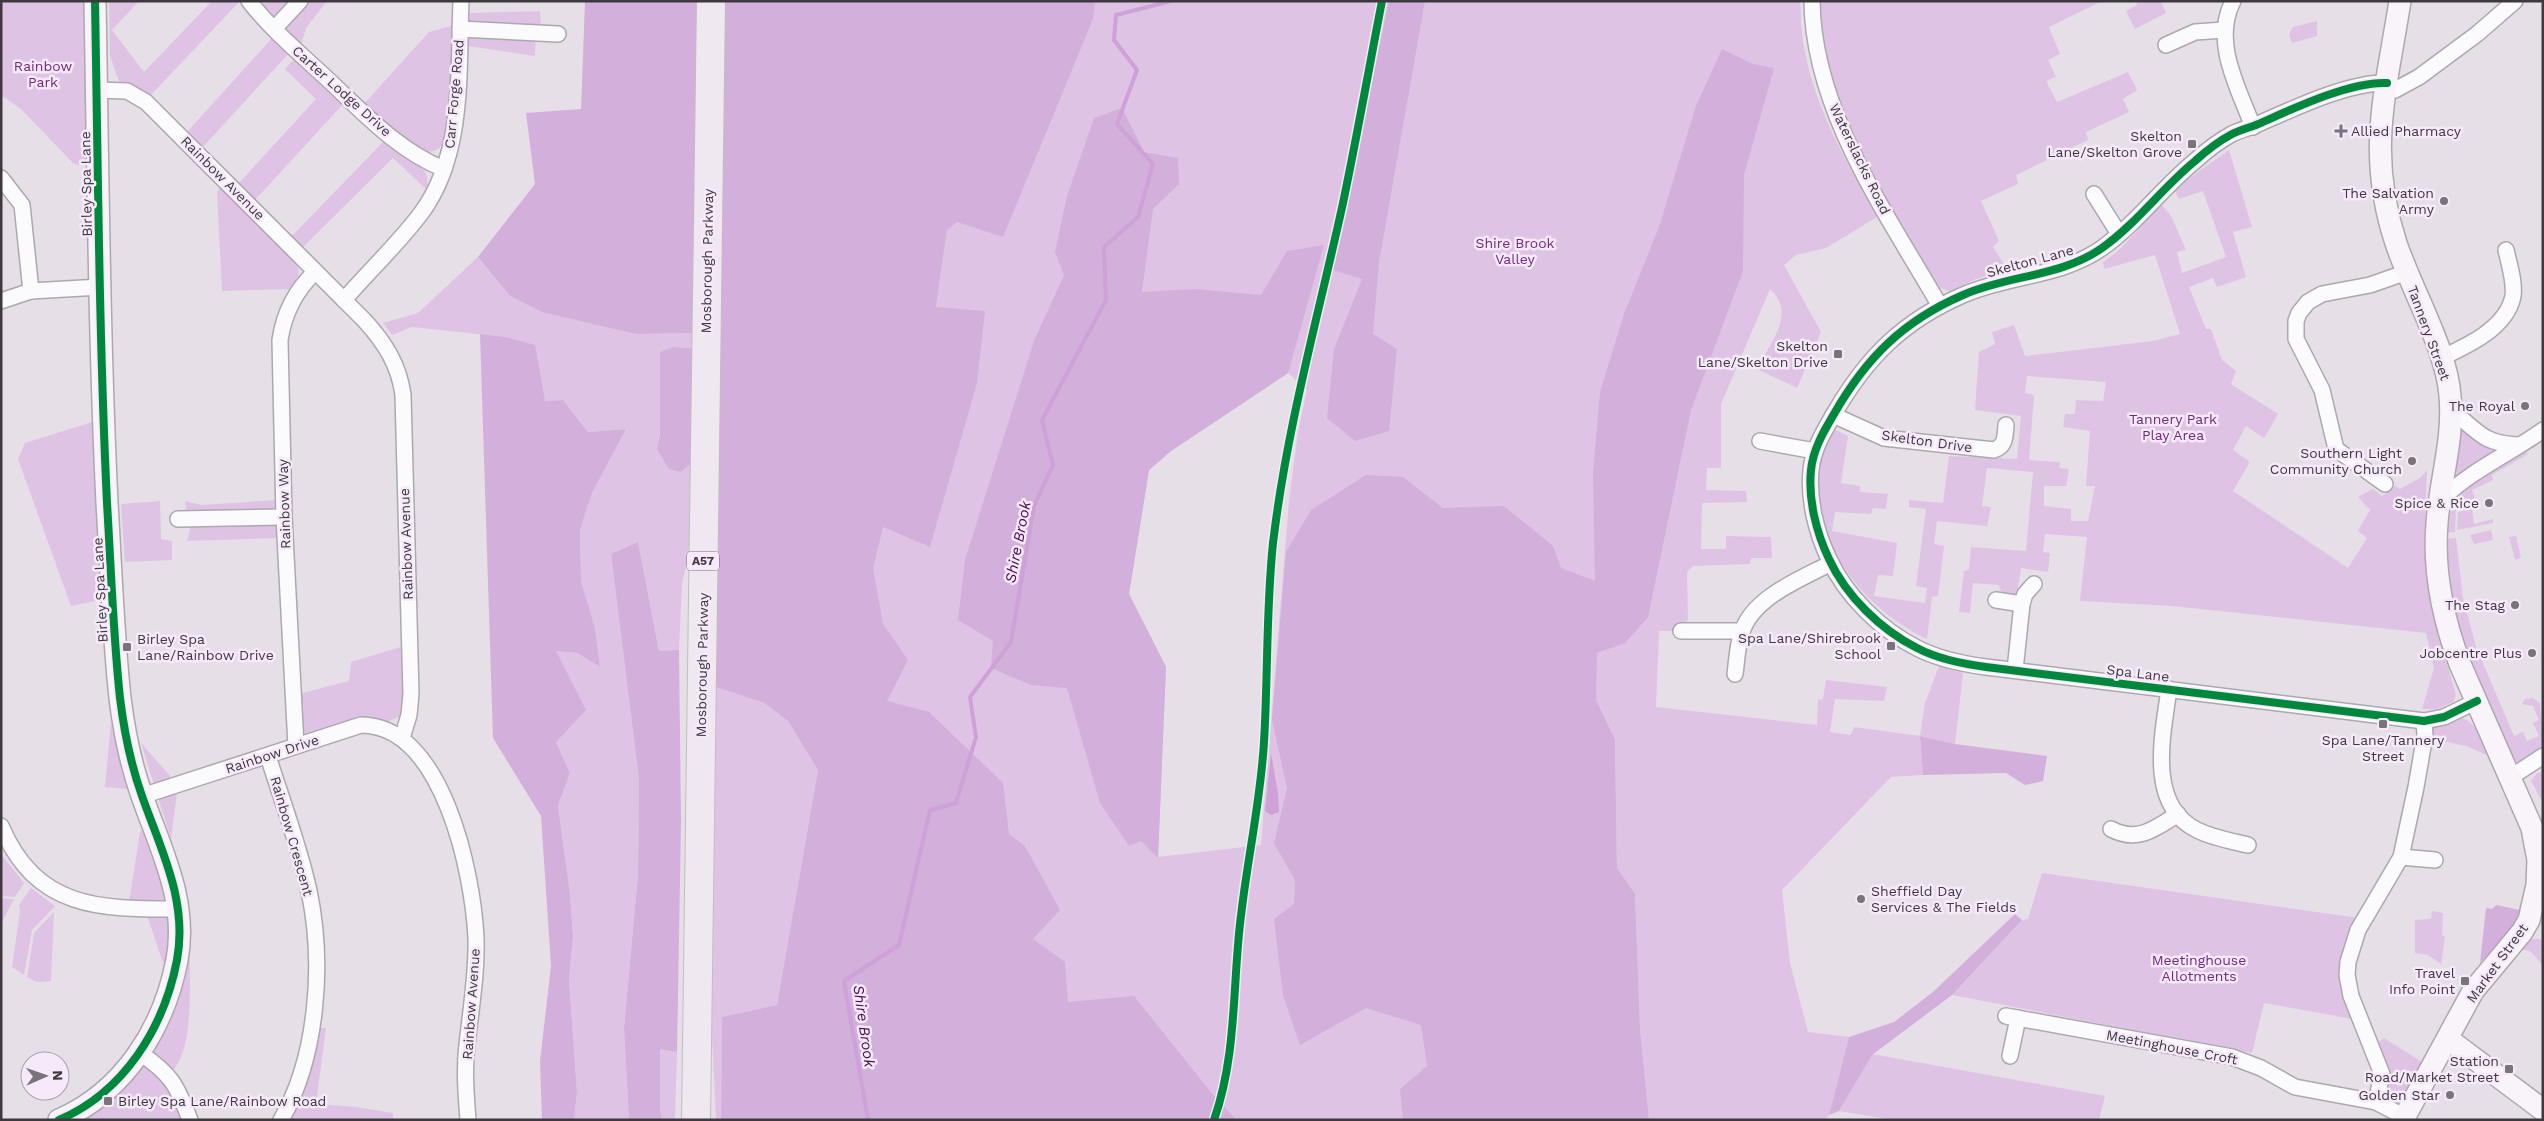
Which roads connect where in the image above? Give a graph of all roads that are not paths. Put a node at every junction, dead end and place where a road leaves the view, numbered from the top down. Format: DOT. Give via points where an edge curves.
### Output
graph roads {
  1 [pos="95,1"];
  2 [pos="249,1"];
  3 [pos="300,1"];
  4 [pos="461,1"];
  5 [pos="711,1"];
  6 [pos="1812,1"];
  7 [pos="2233,1"];
  8 [pos="2400,1"];
  9 [pos="2515,1"];
  10 [pos="274,29"];
  11 [pos="460,29"];
  12 [pos="2224,30"];
  13 [pos="558,34"];
  14 [pos="2166,45"];
  15 [pos="2386,86"];
  16 [pos="97,90"];
  17 [pos="2253,127"];
  18 [pos="444,169"];
  19 [pos="1,178"];
  20 [pos="2094,194"];
  21 [pos="2119,234"];
  22 [pos="2506,250"];
  23 [pos="315,272"];
  24 [pos="2407,272"];
  25 [pos="100,287"];
  26 [pos="31,291"];
  27 [pos="1,300"];
  28 [pos="344,300"];
  29 [pos="1940,306"];
  30 [pos="2441,358"];
  31 [pos="1833,415"];
  32 [pos="2452,417"];
  33 [pos="2006,425"];
  34 [pos="2543,430"];
  35 [pos="1760,441"];
  36 [pos="2518,445"];
  37 [pos="1815,450"];
  38 [pos="2385,484"];
  39 [pos="2440,500"];
  40 [pos="284,516"];
  41 [pos="178,519"];
  42 [pos="1831,563"];
  43 [pos="2034,584"];
  44 [pos="1996,600"];
  45 [pos="2022,604"];
  46 [pos="1681,631"];
  47 [pos="1742,631"];
  48 [pos="2016,670"];
  49 [pos="1735,674"];
  50 [pos="2169,689"];
  51 [pos="2477,701"];
  52 [pos="2424,720"];
  53 [pos="402,738"];
  54 [pos="296,746"];
  55 [pos="268,756"];
  56 [pos="2543,756"];
  57 [pos="2511,777"];
  58 [pos="142,796"];
  59 [pos="2178,814"];
  60 [pos="1,826"];
  61 [pos="2110,829"];
  62 [pos="2248,845"];
  63 [pos="2401,857"];
  64 [pos="2435,860"];
  65 [pos="180,909"];
  66 [pos="2536,923"];
  67 [pos="2448,1039"];
  68 [pos="140,1053"];
  69 [pos="2010,1056"];
  70 [pos="2376,1102"];
  71 [pos="2543,1110"];
  72 [pos="2404,1119"];
  73 [pos="59,1120"];
  74 [pos="190,1120"];
  75 [pos="281,1120"];
  76 [pos="468,1120"];
  77 [pos="696,1120"];
  1 -- 16 [label="street, Birley Spa Lane"];
  2 -- 10 [label="street, Carter Lodge Drive"];
  3 -- 10 [label="street"];
  4 -- 11 [label="street, Carr Forge Road"];
  5 -- 77 [label="highway, Mosborough Parkway / A57"];
  6 -- 29 [label="street, Waterslacks Road" via="1819,63 1840,124 1875,193"];
  7 -- 12 [label="street" via="2225,16"];
  8 -- 15 [label="street, Tannery Street"];
  9 -- 15 [label="street" via="2419,77 2395,90"];
  10 -- 18 [label="street, Carter Lodge Drive" via="406,149"];
  11 -- 13 [label="street"];
  11 -- 18 [label="street, Carr Forge Road" via="453,132"];
  12 -- 14 [label="street" via="2195,32"];
  12 -- 17 [label="street" via="2227,52"];
  15 -- 17 [label="street, Skelton Lane" via="2368,85 2324,97"];
  15 -- 24 [label="street, Tannery Street" via="2379,133 2380,174 2388,215"];
  16 -- 23 [label="street, Rainbow Avenue" via="127,91 146,102"];
  16 -- 25 [label="street, Birley Spa Lane"];
  17 -- 21 [label="street, Skelton Lane" via="2233,134 2203,154"];
  18 -- 28 [label="street, Carr Forge Road" via="422,211"];
  19 -- 26 [label="street" via="22,205"];
  20 -- 21 [label="street"];
  21 -- 29 [label="street, Skelton Lane" via="2073,265 1983,287"];
  22 -- 30 [label="street" via="2513,286 2513,297 2508,307 2479,340"];
  23 -- 28 [label="street, Rainbow Avenue"];
  23 -- 40 [label="street, Rainbow Way" via="292,300 280,340"];
  24 -- 30 [label="street, Tannery Street"];
  24 -- 38 [label="street" via="2370,285 2322,294 2304,306 2296,321 2296,339 2322,390 2336,449"];
  25 -- 26 [label="street"];
  25 -- 58 [label="street, Birley Spa Lane" via="104,440 117,670 126,734"];
  26 -- 27 [label="street"];
  28 -- 53 [label="street, Rainbow Avenue" via="379,336 401,381 411,694"];
  29 -- 31 [label="street, Skelton Lane" via="1878,350 1852,383"];
  30 -- 32 [label="street, Tannery Street" via="2448,377"];
  31 -- 33 [label="street, Skelton Drive" via="1884,438 1994,450 2004,442"];
  31 -- 37 [label="street, Skelton Lane"];
  32 -- 36 [label="street" via="2461,418 2479,435 2496,444"];
  32 -- 39 [label="street, Tannery Street"];
  34 -- 36 [label="street"];
  35 -- 37 [label="street"];
  36 -- 39 [label="street" via="2469,474"];
  37 -- 42 [label="street, Skelton Lane" via="1810,484 1815,517"];
  39 -- 51 [label="street, Tannery Street" via="2436,545 2442,599 2452,644"];
  40 -- 41 [label="street"];
  40 -- 54 [label="street, Rainbow Way"];
  42 -- 47 [label="street" via="1780,589 1751,617"];
  42 -- 48 [label="street, Spa Lane" via="1851,593 1872,616 1916,648 1967,664"];
  43 -- 45 [label="street" via="2025,594"];
  44 -- 45 [label="street"];
  45 -- 48 [label="street"];
  46 -- 47 [label="street"];
  47 -- 49 [label="street" via="1734,654"];
  48 -- 50 [label="street, Spa Lane"];
  50 -- 52 [label="street, Spa Lane"];
  50 -- 59 [label="street" via="2161,769 2169,800"];
  51 -- 52 [label="street, Spa Lane" via="2444,717"];
  51 -- 57 [label="street, Tannery Street"];
  52 -- 63 [label="street" via="2416,787"];
  53 -- 54 [label="street, Rainbow Drive" via="381,727 361,725"];
  53 -- 76 [label="street, Rainbow Avenue" via="421,757 440,792 459,840 471,886 476,962 467,1046"];
  54 -- 55 [label="street, Rainbow Drive"];
  55 -- 58 [label="street, Rainbow Drive"];
  55 -- 75 [label="street, Rainbow Crescent" via="304,868 314,915 316,947 308,1047 298,1086"];
  56 -- 57 [label="street"];
  57 -- 66 [label="street, Market Street" via="2536,846"];
  58 -- 65 [label="street, Birley Spa Lane" via="171,872"];
  59 -- 61 [label="street" via="2142,834 2123,836"];
  59 -- 62 [label="street" via="2196,829"];
  60 -- 65 [label="street" via="26,867 54,892 73,901"];
  63 -- 64 [label="street"];
  63 -- 70 [label="street" via="2358,930 2348,962 2350,996 2382,1074"];
  65 -- 68 [label="street, Birley Spa Lane" via="177,960 171,985 156,1026"];
  66 -- 67 [label="street, Market Street" via="2522,932 2473,991"];
  67 -- 71 [label="street"];
  67 -- 72 [label="street, Market Street"];
  68 -- 73 [label="street, Birley Spa Lane" via="107,1089"];
  68 -- 74 [label="street" via="168,1074"];
  69 -- 70 [label="street, Meetinghouse Croft" via="2012,1017 2232,1056 2295,1087"];
  70 -- 72 [label="street, Meetinghouse Croft"];
}
